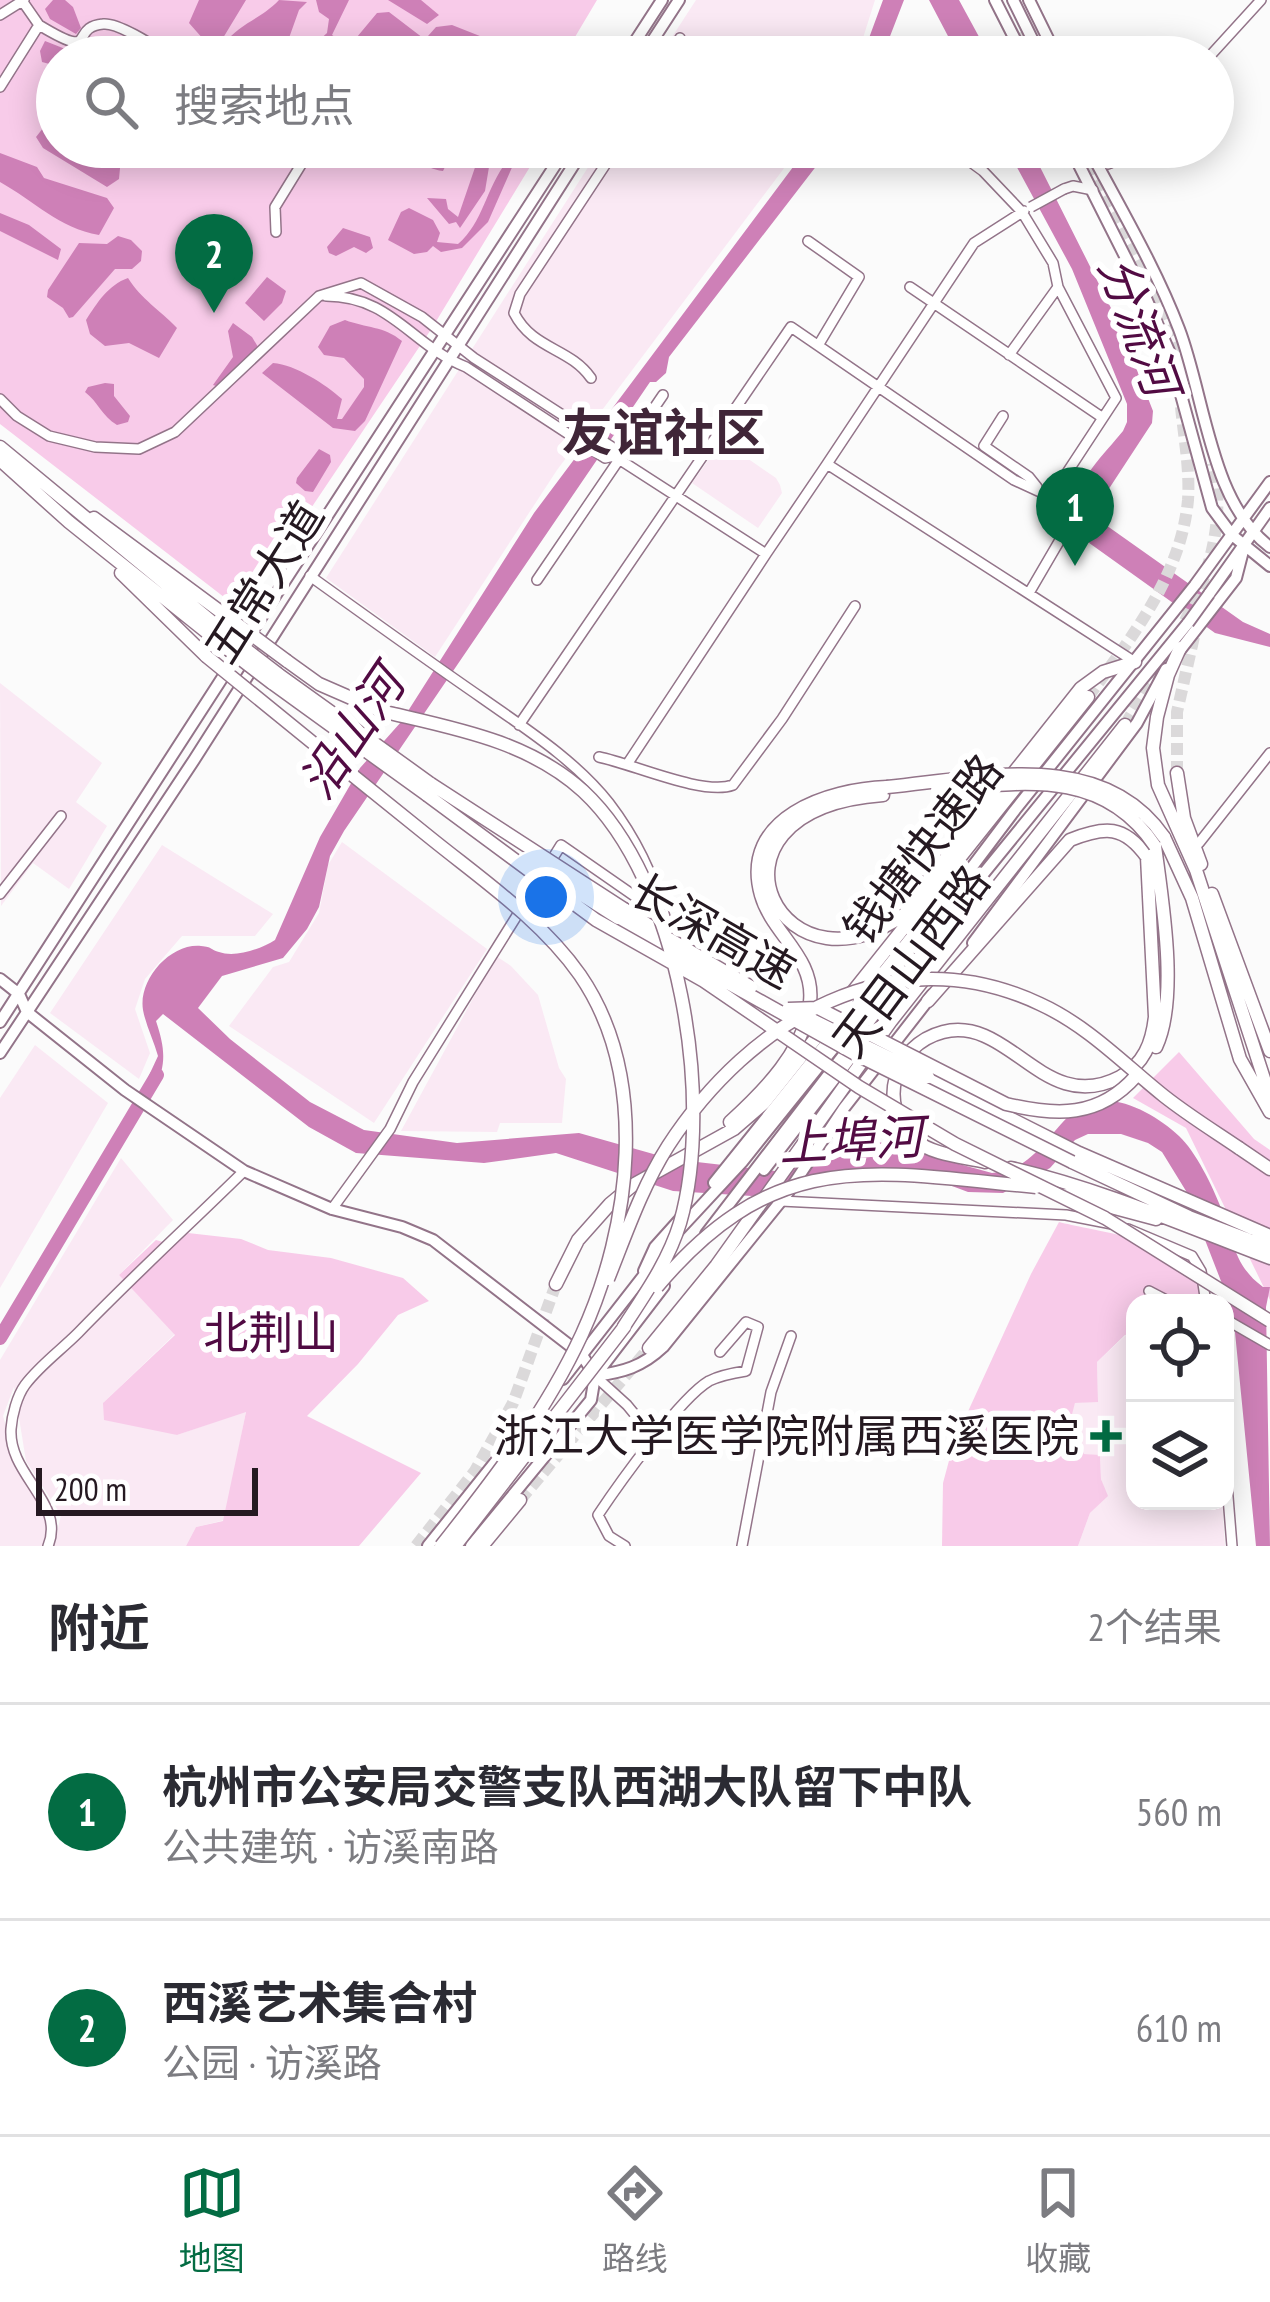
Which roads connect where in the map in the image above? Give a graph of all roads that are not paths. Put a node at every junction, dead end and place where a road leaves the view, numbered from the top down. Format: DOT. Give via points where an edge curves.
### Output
graph roads {
  1 [pos="662,0"];
  2 [pos="679,0"];
  3 [pos="995,0"];
  4 [pos="1013,0"];
  5 [pos="1029,0"];
  6 [pos="1261,0"];
  7 [pos="23,1"];
  8 [pos="0,15"];
  9 [pos="38,25"];
  10 [pos="57,36"];
  11 [pos="85,36"];
  12 [pos="131,36"];
  13 [pos="639,36"];
  14 [pos="656,36"];
  15 [pos="1013,36"];
  16 [pos="1031,36"];
  17 [pos="1047,36"];
  18 [pos="1228,36"];
  19 [pos="0,87"];
  20 [pos="300,168"];
  21 [pos="553,168"];
  22 [pos="572,168"];
  23 [pos="603,168"];
  24 [pos="979,168"];
  25 [pos="1081,168"];
  26 [pos="1106,168"];
  27 [pos="1093,190"];
  28 [pos="1026,209"];
  29 [pos="276,232"];
  30 [pos="808,241"];
  31 [pos="910,287"];
  32 [pos="1058,287"];
  33 [pos="319,296"];
  34 [pos="933,303"];
  35 [pos="444,335"];
  36 [pos="818,344"];
  37 [pos="458,347"];
  38 [pos="435,349"];
  39 [pos="1009,355"];
  40 [pos="449,360"];
  41 [pos="591,378"];
  42 [pos="876,385"];
  43 [pos="663,394"];
  44 [pos="0,399"];
  45 [pos="1003,416"];
  46 [pos="1103,418"];
  47 [pos="2,453"];
  48 [pos="612,455"];
  49 [pos="827,464"];
  50 [pos="1270,482"];
  51 [pos="1046,494"];
  52 [pos="676,496"];
  53 [pos="1270,508"];
  54 [pos="1241,517"];
  55 [pos="69,522"];
  56 [pos="1251,532"];
  57 [pos="1232,535"];
  58 [pos="1244,547"];
  59 [pos="1270,547"];
  60 [pos="766,554"];
  61 [pos="1270,566"];
  62 [pos="309,576"];
  63 [pos="537,580"];
  64 [pos="1029,593"];
  65 [pos="855,606"];
  66 [pos="1192,626"];
  67 [pos="232,646"];
  68 [pos="1180,648"];
  69 [pos="1135,662"];
  70 [pos="279,673"];
  71 [pos="1088,698"];
  72 [pos="519,724"];
  73 [pos="1125,725"];
  74 [pos="1270,753"];
  75 [pos="599,757"];
  76 [pos="628,763"];
  77 [pos="1177,772"];
  78 [pos="429,789"];
  79 [pos="887,790"];
  80 [pos="61,816"];
  81 [pos="1160,842"];
  82 [pos="1199,842"];
  83 [pos="960,860"];
  84 [pos="0,894"];
  85 [pos="621,914"];
  86 [pos="881,930"];
  87 [pos="0,979"];
  88 [pos="19,994"];
  89 [pos="928,1001"];
  90 [pos="788,1009"];
  91 [pos="26,1012"];
  92 [pos="1,1017"];
  93 [pos="1270,1051"];
  94 [pos="0,1053"];
  95 [pos="1258,1061"];
  96 [pos="1270,1080"];
  97 [pos="1270,1097"];
  98 [pos="1270,1112"];
  99 [pos="686,1156"];
  100 [pos="1076,1158"];
  101 [pos="1270,1169"];
  102 [pos="244,1171"];
  103 [pos="785,1196"];
  104 [pos="332,1209"];
  105 [pos="1191,1222"];
  106 [pos="1238,1235"];
  107 [pos="1270,1236"];
  108 [pos="1270,1248"];
  109 [pos="1270,1258"];
  110 [pos="556,1285"];
  111 [pos="1149,1291"];
  112 [pos="1155,1294"];
  113 [pos="1205,1294"];
  114 [pos="593,1306"];
  115 [pos="1270,1321"];
  116 [pos="1234,1324"];
  117 [pos="623,1328"];
  118 [pos="790,1336"];
  119 [pos="1269,1344"];
  120 [pos="649,1348"];
  121 [pos="720,1352"];
  122 [pos="582,1355"];
  123 [pos="595,1376"];
  124 [pos="656,1438"];
  125 [pos="520,1500"];
  126 [pos="1229,1510"];
  127 [pos="48,1546"];
  128 [pos="428,1546"];
  129 [pos="441,1546"];
  130 [pos="455,1546"];
  131 [pos="471,1546"];
  132 [pos="482,1546"];
  133 [pos="625,1546"];
  134 [pos="742,1546"];
  135 [pos="1232,1546"];
  1 -- 13 [label="main road"];
  2 -- 14 [label="main road"];
  3 -- 15 [label="main road"];
  4 -- 16 [label="main road"];
  5 -- 17 [label="main road"];
  6 -- 18 [label="street"];
  7 -- 8 [label="street"];
  7 -- 9 [label="street"];
  9 -- 10 [label="street"];
  9 -- 19 [label="street"];
  11 -- 12 [label="street" via="108,24"];
  20 -- 29 [label="street" via="275,207"];
  21 -- 35 [label="main road, 五常大道"];
  22 -- 37 [label="main road, 五常大道"];
  23 -- 41 [label="street" via="514,313 523,332"];
  24 -- 28 [label="street"];
  25 -- 27 [label="main road"];
  26 -- 54 [label="main road" via="1178,327"];
  27 -- 28 [label="street, bridge" via="1072,186"];
  27 -- 57 [label="main road" via="1169,351 1208,498"];
  28 -- 32 [label="street"];
  28 -- 34 [label="street" via="974,243"];
  30 -- 36 [label="street" via="859,277"];
  31 -- 34 [label="street"];
  32 -- 39 [label="street"];
  32 -- 46 [label="street" via="1116,398"];
  33 -- 35 [label="street" via="361,283"];
  33 -- 38 [label="street" via="362,298"];
  33 -- 44 [label="street" via="175,432 140,449 49,436"];
  34 -- 39 [label="street"];
  34 -- 42 [label="street"];
  35 -- 37 [label="street"];
  35 -- 38 [label="main road, 五常大道"];
  36 -- 42 [label="street"];
  36 -- 52 [label="street" via="791,327"];
  37 -- 40 [label="main road, 五常大道"];
  37 -- 48 [label="street"];
  38 -- 40 [label="street"];
  38 -- 88 [label="main road, 五常大道"];
  39 -- 46 [label="street"];
  40 -- 48 [label="street"];
  40 -- 62 [label="main road, 五常大道"];
  42 -- 49 [label="street"];
  42 -- 51 [label="street"];
  43 -- 48 [label="street"];
  45 -- 51 [label="street" via="984,446"];
  46 -- 51 [label="street"];
  47 -- 55 [label="highway, 长深高速"];
  47 -- 67 [label="highway, 长深高速"];
  47 -- 70 [label="highway, bridge" via="233,621"];
  48 -- 52 [label="street"];
  48 -- 63 [label="street"];
  49 -- 60 [label="street"];
  49 -- 64 [label="street"];
  50 -- 54 [label="main road, 天目山西路"];
  51 -- 64 [label="street" via="1064,533"];
  52 -- 60 [label="street"];
  52 -- 72 [label="street"];
  53 -- 56 [label="main road, 天目山西路"];
  54 -- 56 [label="main road"];
  54 -- 57 [label="main road, 天目山西路"];
  55 -- 67 [label="highway, 长深高速"];
  55 -- 114 [label="highway, bridge" via="206,656 527,917 581,977 620,1068 626,1116 620,1200"];
  56 -- 58 [label="main road, 天目山西路"];
  56 -- 59 [label="main road"];
  57 -- 58 [label="main road"];
  57 -- 69 [label="main road, 天目山西路"];
  58 -- 61 [label="main road"];
  58 -- 66 [label="main road, 天目山西路, bridge"];
  60 -- 76 [label="street"];
  62 -- 72 [label="street"];
  62 -- 91 [label="main road, 五常大道"];
  64 -- 69 [label="street"];
  65 -- 76 [label="street" via="734,785 692,783"];
  66 -- 68 [label="main road, 天目山西路"];
  66 -- 123 [label="main road, 天目山西路" via="946,922"];
  67 -- 70 [label="highway, 长深高速, bridge"];
  68 -- 89 [label="main road, 天目山西路" via="1137,723"];
  68 -- 95 [label="highway" via="1157,717 1158,785 1196,870"];
  69 -- 86 [label="highway" via="1081,688"];
  69 -- 122 [label="main road, 天目山西路"];
  70 -- 78 [label="highway, 长深高速"];
  70 -- 117 [label="highway, bridge" via="381,711 476,733 556,770 610,822 651,897 680,992 693,1134 672,1247"];
  71 -- 83 [label="highway, 钱塘快速路"];
  72 -- 104 [label="street" via="607,801 656,884 665,917 560,845 390,1129"];
  73 -- 120 [label="highway, 钱塘快速路" via="890,1022"];
  74 -- 82 [label="street"];
  75 -- 76 [label="street"];
  77 -- 93 [label="highway" via="1184,818"];
  78 -- 85 [label="highway, 长深高速, bridge"];
  78 -- 115 [label="highway, bridge" via="596,920 704,980 955,1144 1105,1218"];
  79 -- 81 [label="highway, bridge" via="998,776 1076,778 1122,794 1153,820"];
  79 -- 86 [label="highway" via="806,812 778,838 767,871 777,908 812,936"];
  79 -- 99 [label="highway" via="840,791 804,805 766,845 762,898 808,976 806,1020 783,1066"];
  80 -- 84 [label="street"];
  81 -- 90 [label="highway, bridge" via="1161,1036 1136,1076 1082,1112 1006,1104 818,1008"];
  81 -- 98 [label="highway" via="1192,898 1240,1059"];
  83 -- 86 [label="highway"];
  83 -- 99 [label="highway, 钱塘快速路" via="764,1103"];
  85 -- 90 [label="highway, 长深高速, bridge"];
  85 -- 100 [label="highway, 长深高速, bridge" via="678,956 857,1055"];
  87 -- 88 [label="main road"];
  88 -- 91 [label="main road"];
  88 -- 92 [label="main road, 五常大道"];
  89 -- 103 [label="main road, 天目山西路"];
  89 -- 105 [label="highway, bridge" via="1070,840 1094,831 1135,840 1147,857 1155,1017 1133,1069 1096,1086 1066,1084 958,1030 910,1051 894,1077 895,1109 917,1142"];
  90 -- 100 [label="highway, 长深高速, bridge"];
  91 -- 92 [label="main road"];
  91 -- 94 [label="main road, 五常大道"];
  91 -- 102 [label="main road"];
  95 -- 96 [label="highway"];
  95 -- 97 [label="highway"];
  99 -- 110 [label="highway, 钱塘快速路, bridge" via="633,1185 590,1225"];
  100 -- 105 [label="highway, 长深高速"];
  100 -- 106 [label="highway, 长深高速" via="1184,1200"];
  101 -- 114 [label="highway, bridge" via="1042,1005 952,979 875,983 772,1033 705,1097 653,1172"];
  102 -- 104 [label="main road"];
  102 -- 127 [label="street" via="24,1386 11,1445 50,1512"];
  103 -- 113 [label="street" via="1111,1224 1188,1252"];
  103 -- 123 [label="main road, 天目山西路" via="663,1347 626,1372"];
  104 -- 122 [label="main road" via="433,1240"];
  105 -- 106 [label="highway"];
  105 -- 117 [label="highway, bridge" via="1037,1187 895,1174 819,1180 722,1220"];
  106 -- 107 [label="highway, 长深高速"];
  106 -- 108 [label="highway, 长深高速"];
  106 -- 109 [label="highway"];
  111 -- 112 [label="street"];
  114 -- 129 [label="highway, bridge" via="531,1425"];
  116 -- 119 [label="street"];
  117 -- 130 [label="highway, bridge"];
  118 -- 134 [label="street" via="771,1392"];
  121 -- 124 [label="street" via="746,1322 758,1327 746,1371 704,1384"];
  122 -- 123 [label="main road"];
  122 -- 128 [label="main road, 天目山西路"];
  123 -- 124 [label="street"];
  123 -- 131 [label="main road, 天目山西路" via="591,1400"];
  124 -- 133 [label="street" via="598,1515"];
  125 -- 132 [label="highway"];
  126 -- 135 [label="street"];
}
